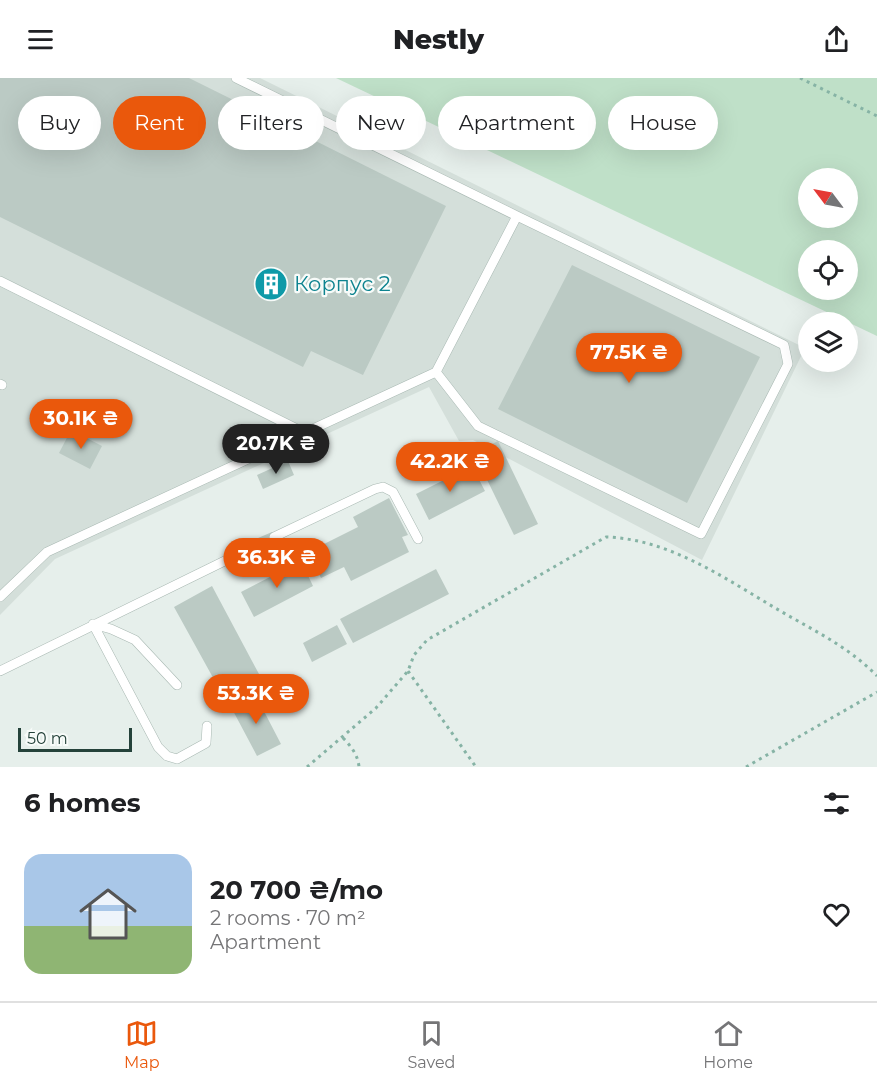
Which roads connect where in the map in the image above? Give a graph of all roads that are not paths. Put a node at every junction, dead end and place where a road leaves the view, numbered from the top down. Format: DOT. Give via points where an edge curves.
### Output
graph roads {
  1 [pos="236,78"];
  2 [pos="517,216"];
  3 [pos="0,281"];
  4 [pos="436,372"];
  5 [pos="305,433"];
  6 [pos="274,537"];
  7 [pos="418,539"];
  8 [pos="247,550"];
  9 [pos="0,597"];
  10 [pos="93,624"];
  11 [pos="0,671"];
  12 [pos="177,685"];
  13 [pos="207,726"];
  1 -- 2 [label="lane"];
  2 -- 4 [label="lane"];
  2 -- 4 [label="lane" via="784,345 788,364 701,534 478,426"];
  3 -- 5 [label="lane"];
  4 -- 5 [label="lane"];
  5 -- 9 [label="lane" via="47,552"];
  6 -- 7 [label="lane" via="383,487 393,492"];
  8 -- 10 [label="lane"];
  10 -- 11 [label="lane"];
  10 -- 12 [label="lane" via="135,640"];
  10 -- 13 [label="lane" via="158,747 167,756 177,759 206,743"];
}
